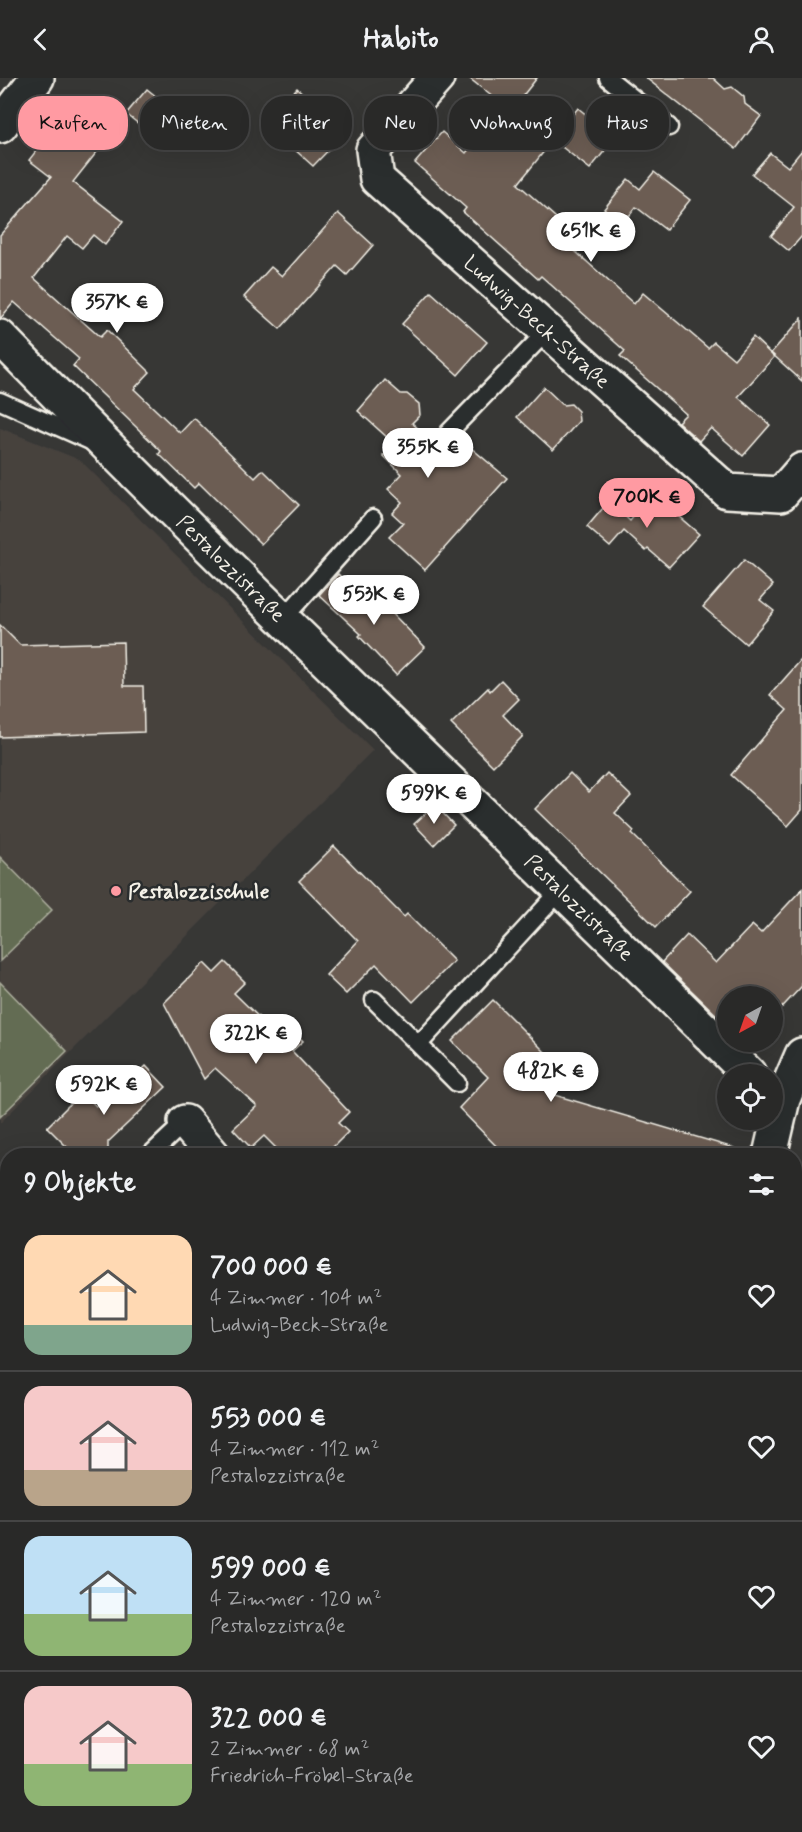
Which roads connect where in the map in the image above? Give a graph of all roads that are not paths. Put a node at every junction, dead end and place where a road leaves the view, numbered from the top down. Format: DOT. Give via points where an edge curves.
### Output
graph roads {
  1 [pos="37,78"];
  2 [pos="437,78"];
  3 [pos="608,78"];
  4 [pos="630,96"];
  5 [pos="0,126"];
  6 [pos="547,331"];
  7 [pos="0,338"];
  8 [pos="0,401"];
  9 [pos="448,434"];
  10 [pos="110,449"];
  11 [pos="802,470"];
  12 [pos="373,518"];
  13 [pos="284,618"];
  14 [pos="562,889"];
  15 [pos="374,1000"];
  16 [pos="419,1044"];
  17 [pos="802,1054"];
  18 [pos="739,1064"];
  19 [pos="457,1083"];
  20 [pos="783,1086"];
  21 [pos="185,1122"];
  22 [pos="773,1130"];
  23 [pos="157,1148"];
  24 [pos="207,1148"];
  25 [pos="771,1148"];
  1 -- 5 [label="street"];
  2 -- 6 [label="street, Ludwig-Beck-Straße" via="373,150 377,179"];
  3 -- 4 [label="lane"];
  6 -- 9 [label="lane"];
  6 -- 11 [label="street, Ludwig-Beck-Straße" via="727,490 780,494"];
  7 -- 10 [label="street, Pestalozzistraße"];
  8 -- 10 [label="lane"];
  10 -- 13 [label="street, Pestalozzistraße"];
  12 -- 13 [label="lane"];
  13 -- 14 [label="street, Pestalozzistraße"];
  14 -- 16 [label="lane"];
  14 -- 18 [label="street, Pestalozzistraße"];
  15 -- 16 [label="lane"];
  16 -- 19 [label="lane"];
  17 -- 20 [label="street"];
  21 -- 23 [label="lane"];
  21 -- 24 [label="street"];
  22 -- 25 [label="street"];
}
